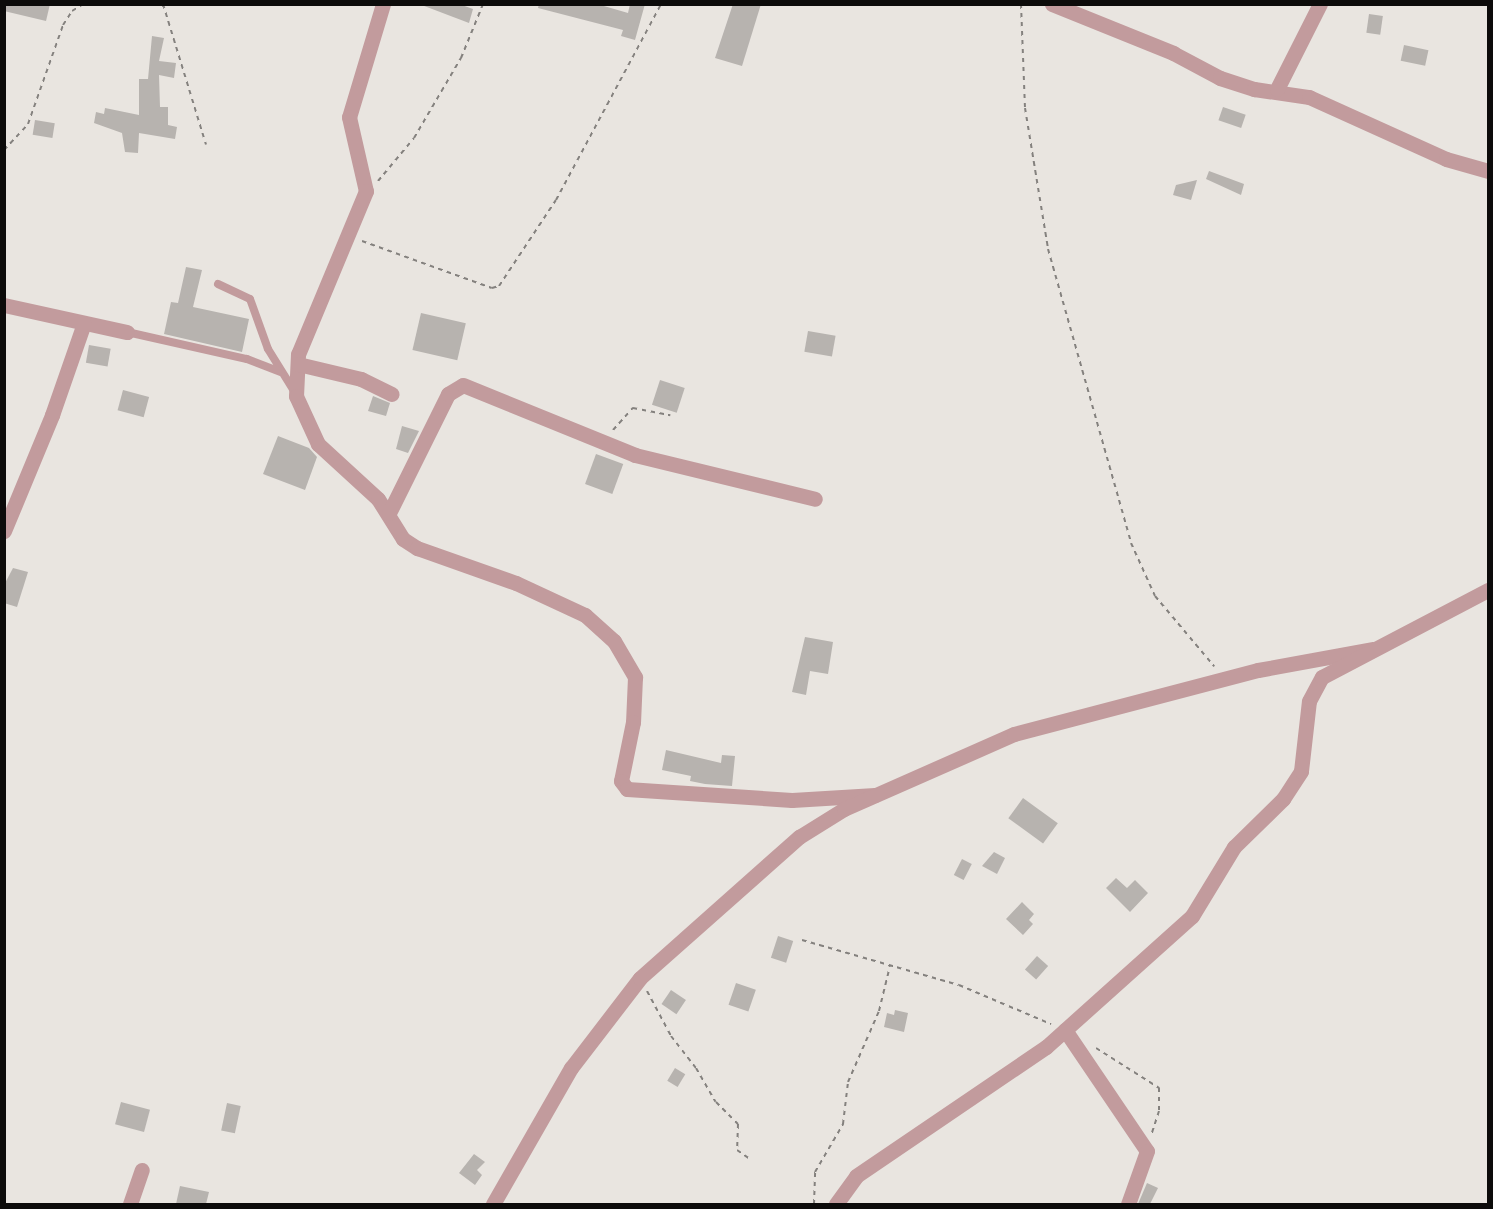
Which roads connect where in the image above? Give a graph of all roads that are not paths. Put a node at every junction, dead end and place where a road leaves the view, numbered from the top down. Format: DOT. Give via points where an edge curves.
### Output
graph roads {
  1 [pos="383,4"];
  2 [pos="1052,4"];
  3 [pos="1320,4"];
  4 [pos="1277,89"];
  5 [pos="1488,171"];
  6 [pos="218,284"];
  7 [pos="4,305"];
  8 [pos="84,323"];
  9 [pos="127,332"];
  10 [pos="298,364"];
  11 [pos="280,372"];
  12 [pos="295,392"];
  13 [pos="392,394"];
  14 [pos="815,499"];
  15 [pos="389,513"];
  16 [pos="4,531"];
  17 [pos="1488,590"];
  18 [pos="1372,649"];
  19 [pos="875,795"];
  20 [pos="1067,1033"];
  21 [pos="142,1170"];
  22 [pos="130,1204"];
  23 [pos="493,1204"];
  24 [pos="836,1204"];
  25 [pos="1128,1204"];
  1 -- 10 [label="street" via="350,117 366,191 299,349"];
  2 -- 4 [label="street" via="1173,53 1220,78 1254,89"];
  3 -- 4 [label="street"];
  4 -- 5 [label="street" via="1309,97 1446,159"];
  6 -- 11 [label="lane" via="250,299"];
  7 -- 8 [label="street"];
  8 -- 9 [label="street"];
  8 -- 16 [label="street" via="52,415"];
  9 -- 11 [label="lane" via="247,359"];
  10 -- 12 [label="street"];
  10 -- 13 [label="street" via="361,379"];
  11 -- 12 [label="lane"];
  12 -- 15 [label="street" via="304,420 318,444"];
  14 -- 15 [label="street" via="663,464 467,386 455,387"];
  15 -- 19 [label="street" via="404,539 417,548 516,583 585,615 614,641 635,677 633,722 621,781 627,789 792,800"];
  17 -- 18 [label="street"];
  18 -- 19 [label="street" via="1225,679 1014,734"];
  18 -- 20 [label="street" via="1316,684 1309,701 1300,771 1283,799 1234,847 1192,916"];
  19 -- 23 [label="street" via="799,837 640,978 571,1068"];
  20 -- 24 [label="street" via="1021,1068 856,1176"];
  20 -- 25 [label="street" via="1146,1151"];
  21 -- 22 [label="street"];
}
